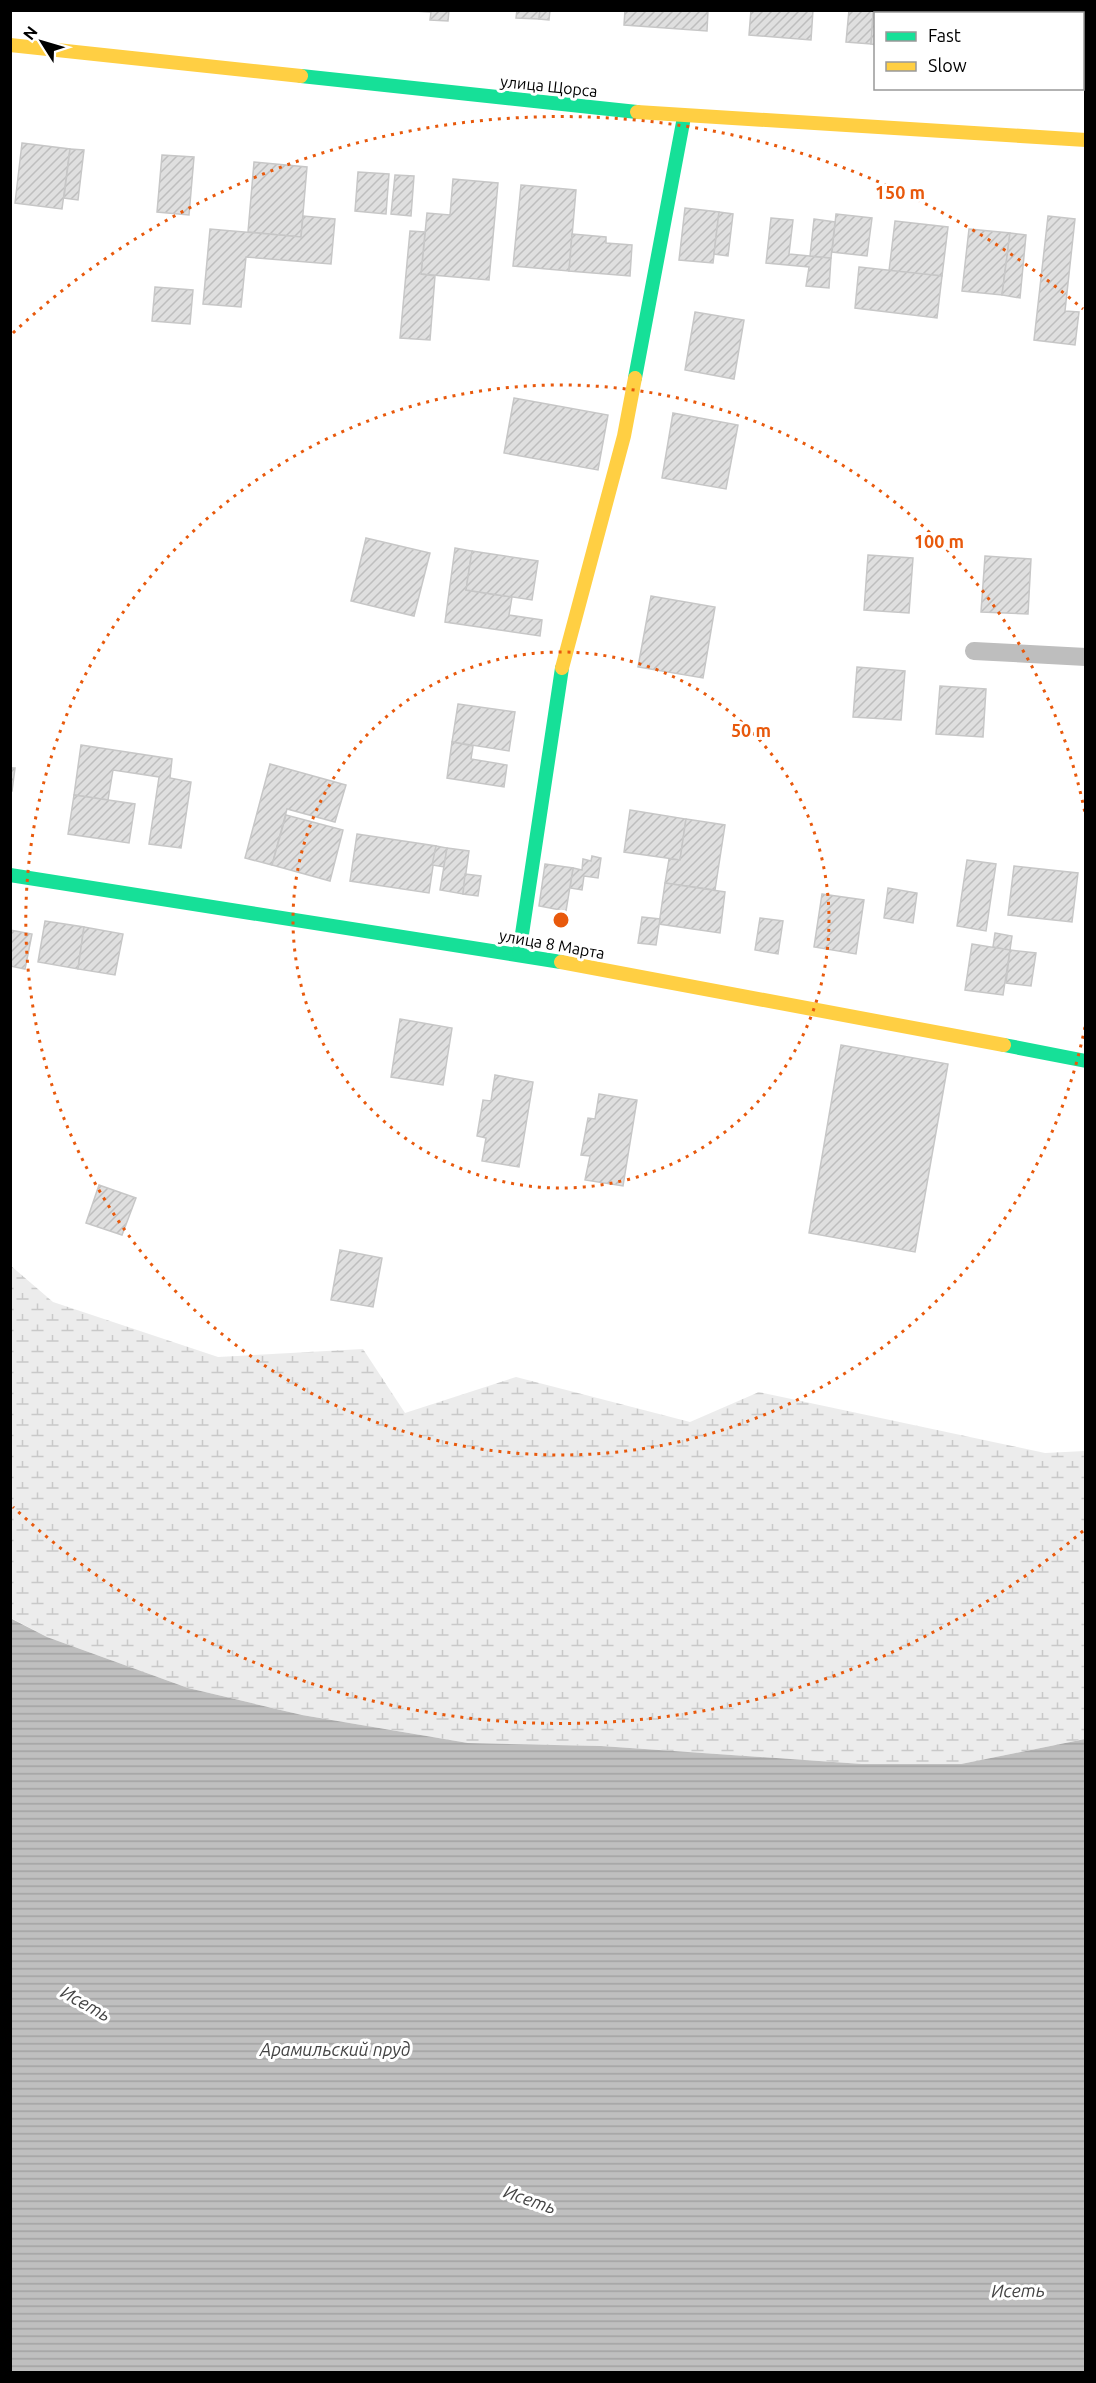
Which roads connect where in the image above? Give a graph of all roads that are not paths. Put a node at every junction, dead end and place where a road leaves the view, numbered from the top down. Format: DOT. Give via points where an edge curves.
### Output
graph roads {
  1 [pos="10,45"];
  2 [pos="684,117"];
  3 [pos="1086,140"];
  4 [pos="974,651"];
  5 [pos="1086,657"];
  6 [pos="10,875"];
  7 [pos="519,954"];
  8 [pos="1086,1061"];
  1 -- 2 [label="street, улица Щорса"];
  2 -- 3 [label="street, улица Щорса"];
  2 -- 7 [label="street" via="624,436 565,651"];
  4 -- 5 [label="lane"];
  6 -- 7 [label="street, улица 8 Марта"];
  7 -- 8 [label="street, улица 8 Марта"];
}
